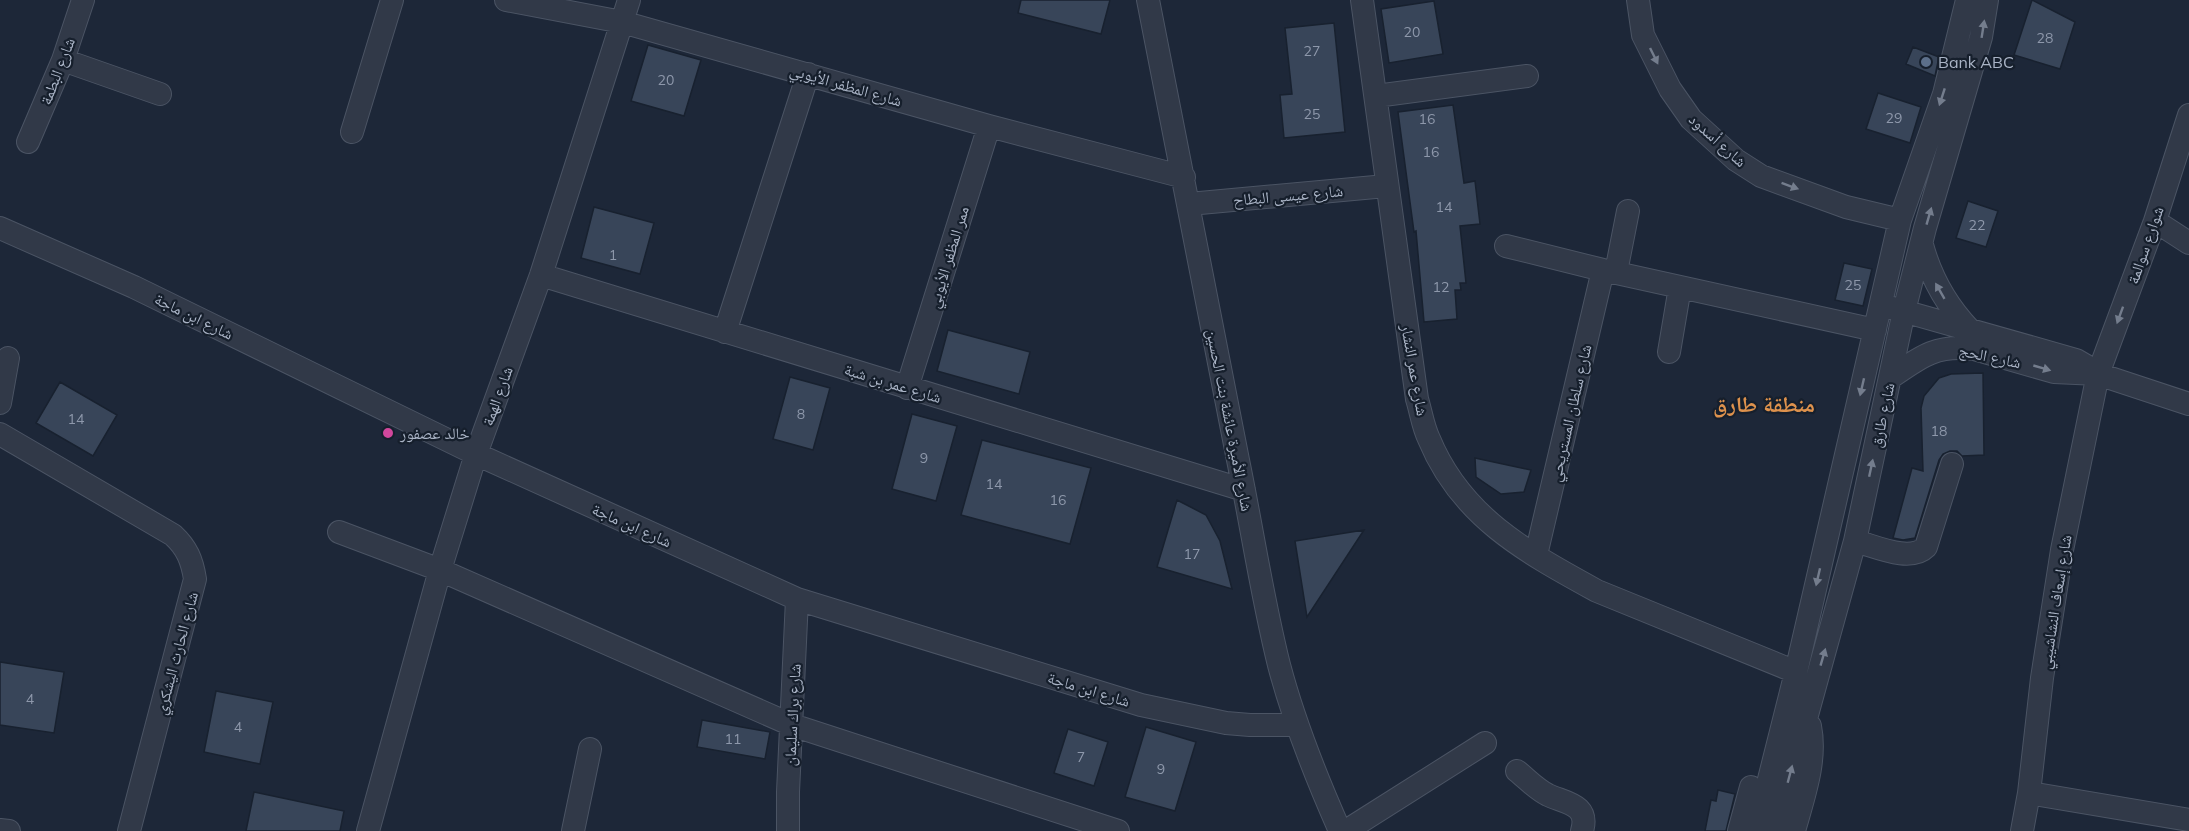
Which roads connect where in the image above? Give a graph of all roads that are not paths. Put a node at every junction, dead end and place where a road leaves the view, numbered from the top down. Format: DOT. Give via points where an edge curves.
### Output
graph roads {
  1 [pos="83,0"];
  2 [pos="392,0"];
  3 [pos="506,0"];
  4 [pos="630,0"];
  5 [pos="1148,0"];
  6 [pos="1362,0"];
  7 [pos="1638,0"];
  8 [pos="1967,0"];
  9 [pos="1987,0"];
  10 [pos="622,22"];
  11 [pos="63,60"];
  12 [pos="808,74"];
  13 [pos="1527,76"];
  14 [pos="160,94"];
  15 [pos="1376,96"];
  16 [pos="2189,115"];
  17 [pos="989,126"];
  18 [pos="352,132"];
  19 [pos="28,142"];
  20 [pos="1184,177"];
  21 [pos="1386,186"];
  22 [pos="1189,204"];
  23 [pos="1628,211"];
  24 [pos="1900,220"];
  25 [pos="2155,221"];
  26 [pos="0,228"];
  27 [pos="2189,243"];
  28 [pos="1922,245"];
  29 [pos="1506,246"];
  30 [pos="1610,271"];
  31 [pos="541,275"];
  32 [pos="1680,287"];
  33 [pos="1881,304"];
  34 [pos="1904,311"];
  35 [pos="1875,330"];
  36 [pos="1971,330"];
  37 [pos="725,332"];
  38 [pos="1669,352"];
  39 [pos="8,358"];
  40 [pos="2098,374"];
  41 [pos="1890,378"];
  42 [pos="908,388"];
  43 [pos="0,404"];
  44 [pos="2189,404"];
  45 [pos="0,434"];
  46 [pos="477,454"];
  47 [pos="1952,464"];
  48 [pos="1244,490"];
  49 [pos="339,532"];
  50 [pos="1855,541"];
  51 [pos="1536,555"];
  52 [pos="440,570"];
  53 [pos="797,599"];
  54 [pos="1796,672"];
  55 [pos="1807,713"];
  56 [pos="1785,716"];
  57 [pos="1297,724"];
  58 [pos="792,725"];
  59 [pos="1485,743"];
  60 [pos="590,749"];
  61 [pos="1517,771"];
  62 [pos="2029,793"];
  63 [pos="2189,820"];
  64 [pos="0,830"];
  65 [pos="9,831"];
  66 [pos="129,831"];
  67 [pos="368,831"];
  68 [pos="573,831"];
  69 [pos="788,831"];
  70 [pos="1118,831"];
  71 [pos="1340,831"];
  72 [pos="1346,831"];
  73 [pos="1582,831"];
  74 [pos="1739,831"];
  75 [pos="1756,831"];
  76 [pos="1775,831"];
  77 [pos="1794,831"];
  78 [pos="2022,831"];
  1 -- 11 [label="street, شارع البطمة"];
  2 -- 18 [label="street"];
  3 -- 10 [label="street, شارع المظفر الأيوبي"];
  4 -- 10 [label="street, شارع الهمة"];
  5 -- 20 [label="street, شارع الأميرة عائشة بنت الحسين"];
  6 -- 15 [label="street, شارع عمر النشار"];
  7 -- 24 [label="street, شارع أسدود, one-way" via="1643,35 1670,89 1691,119 1736,160 1761,176 1846,207"];
  8 -- 24 [label="street, شارع طارق, one-way" via="1944,94"];
  28 -- 9 [label="street, شارع طارق, one-way" via="1981,38"];
  10 -- 12 [label="street, شارع المظفر الأيوبي"];
  10 -- 31 [label="street, شارع الهمة"];
  11 -- 14 [label="street"];
  11 -- 19 [label="street, شارع البطمة"];
  12 -- 17 [label="street, شارع المظفر الأيوبي"];
  12 -- 37 [label="street"];
  13 -- 15 [label="street"];
  15 -- 21 [label="street, شارع عمر النشار"];
  16 -- 25 [label="street, شوارع سوالمة"];
  17 -- 20 [label="street, شارع المظفر الأيوبي"];
  17 -- 42 [label="street, ممر المظفر الأيوبي"];
  20 -- 22 [label="street, شارع الأميرة عائشة بنت الحسين"];
  21 -- 22 [label="street, شارع عيسى البطاح"];
  21 -- 51 [label="street, شارع عمر النشار" via="1417,399 1428,438 1446,474 1471,507 1502,534"];
  22 -- 48 [label="street, شارع الأميرة عائشة بنت الحسين"];
  23 -- 30 [label="street, شارع سلطان المستريحي"];
  24 -- 33 [label="street, شارع طارق"];
  25 -- 27 [label="street"];
  25 -- 40 [label="street, شوارع سوالمة, one-way"];
  26 -- 46 [label="street, شارع ابن ماجة" via="134,287"];
  28 -- 34 [label="street, شارع طارق"];
  36 -- 28 [label="street, one-way" via="1940,291"];
  29 -- 30 [label="street"];
  30 -- 32 [label="street"];
  30 -- 51 [label="street, شارع سلطان المستريحي"];
  31 -- 37 [label="street, شارع عمر بن شبة"];
  31 -- 46 [label="street, شارع الهمة"];
  32 -- 35 [label="street"];
  32 -- 38 [label="street"];
  33 -- 34 [label="street, شارع الحج"];
  33 -- 35 [label="street, شارع طارق"];
  34 -- 36 [label="street, شارع الحج"];
  34 -- 41 [label="street, شارع طارق"];
  35 -- 54 [label="street, شارع طارق, one-way"];
  36 -- 40 [label="street, شارع الحج" via="2076,360"];
  37 -- 42 [label="street, شارع عمر بن شبة"];
  39 -- 43 [label="street"];
  41 -- 40 [label="street, شارع الحج, one-way" via="1925,354 1962,347 2054,372"];
  40 -- 44 [label="street, شارع الحج"];
  40 -- 62 [label="street, شارع إسعاف النشاشيبي" via="2062,550"];
  50 -- 41 [label="street, شارع طارق, one-way"];
  42 -- 48 [label="street, شارع عمر بن شبة"];
  45 -- 66 [label="street, شارع الحارث اليشكري" via="173,535 192,560 195,579"];
  46 -- 52 [label="street, شارع الهمة"];
  46 -- 53 [label="street, شارع ابن ماجة"];
  47 -- 50 [label="street" via="1922,552 1904,554"];
  48 -- 57 [label="street, شارع الأميرة عائشة بنت الحسين" via="1266,608"];
  49 -- 52 [label="street"];
  55 -- 50 [label="street, شارع طارق, one-way"];
  51 -- 54 [label="street, شارع عمر النشار" via="1597,591"];
  52 -- 58 [label="street"];
  52 -- 67 [label="street, شارع الهمة"];
  53 -- 57 [label="street, شارع ابن ماجة" via="1141,705 1226,723"];
  53 -- 58 [label="street, شارع براك سليمان"];
  54 -- 56 [label="street, شارع طارق"];
  76 -- 55 [label="street, شارع طارق, one-way"];
  55 -- 77 [label="street" via="1811,761"];
  56 -- 74 [label="street" via="1763,750"];
  56 -- 75 [label="street, شارع طارق"];
  57 -- 71 [label="street, شارع الأميرة عائشة بنت الحسين"];
  58 -- 69 [label="street, شارع براك سليمان"];
  58 -- 70 [label="street"];
  59 -- 72 [label="street"];
  60 -- 68 [label="street"];
  61 -- 73 [label="street" via="1539,790 1576,806 1582,815"];
  62 -- 63 [label="street"];
  62 -- 78 [label="street, شارع إسعاف النشاشيبي"];
  64 -- 65 [label="street"];
}
